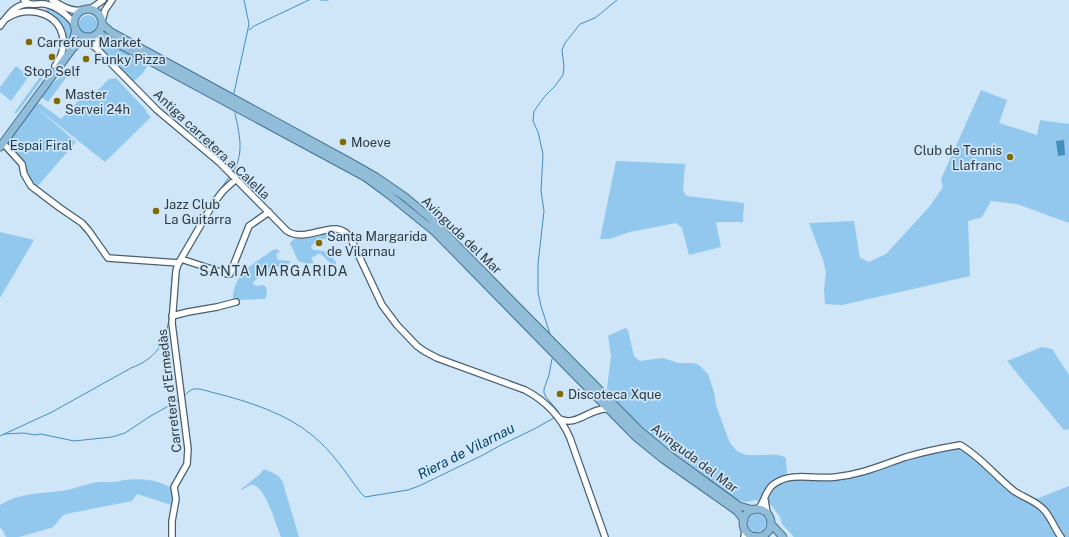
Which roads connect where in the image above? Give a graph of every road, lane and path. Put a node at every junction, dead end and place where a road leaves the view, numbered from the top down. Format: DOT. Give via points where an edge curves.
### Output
graph roads {
  1 [pos="24,0"];
  2 [pos="52,0"];
  3 [pos="103,0"];
  4 [pos="112,0"];
  5 [pos="36,3"];
  6 [pos="84,10"];
  7 [pos="44,12"];
  8 [pos="102,23"];
  9 [pos="2,24"];
  10 [pos="75,28"];
  11 [pos="98,33"];
  12 [pos="112,36"];
  13 [pos="86,39"];
  14 [pos="99,51"];
  15 [pos="55,66"];
  16 [pos="1,143"];
  17 [pos="235,178"];
  18 [pos="270,212"];
  19 [pos="180,261"];
  20 [pos="236,302"];
  21 [pos="172,316"];
  22 [pos="597,397"];
  23 [pos="608,408"];
  24 [pos="598,410"];
  25 [pos="559,419"];
  26 [pos="571,422"];
  27 [pos="567,431"];
  28 [pos="765,499"];
  29 [pos="755,510"];
  30 [pos="767,513"];
  31 [pos="744,520"];
  32 [pos="771,524"];
  33 [pos="745,529"];
  34 [pos="760,536"];
  35 [pos="172,537"];
  36 [pos="605,537"];
  37 [pos="744,537"];
  38 [pos="783,537"];
  39 [pos="1061,537"];
  1 -- 5 [label="street"];
  2 -- 6 [label="street" via="70,10"];
  3 -- 6 [label="street"];
  4 -- 8 [label="street" via="105,10"];
  5 -- 7 [label="street"];
  5 -- 9 [label="street" via="15,8"];
  5 -- 10 [label="street" via="48,5 66,15"];
  6 -- 8 [label="main road" via="93,9 98,12"];
  6 -- 10 [label="main road" via="75,18"];
  7 -- 9 [label="street" via="21,11 7,17"];
  7 -- 15 [label="street" via="54,19 62,34 62,52"];
  8 -- 11 [label="main road"];
  8 -- 12 [label="main road"];
  10 -- 13 [label="main road"];
  10 -- 15 [label="main road" via="71,45"];
  11 -- 12 [label="main road"];
  11 -- 13 [label="main road"];
  11 -- 14 [label="street"];
  12 -- 22 [label="main road, Avinguda del Mar" via="358,174 387,193 434,231"];
  12 -- 29 [label="main road, Avinguda del Mar" via="348,160 405,197 445,233 639,430 739,506"];
  13 -- 14 [label="street, Antiga carretera a Calella"];
  13 -- 16 [label="main road" via="73,47"];
  14 -- 17 [label="street, Antiga carretera a Calella" via="157,110"];
  15 -- 16 [label="main road"];
  16 -- 19 [label="street" via="22,164 31,186 86,227 108,258"];
  17 -- 18 [label="street, Antiga carretera a Calella"];
  17 -- 19 [label="street, Carretera d'Ermedàs" via="217,200"];
  18 -- 19 [label="street" via="249,226 230,274"];
  18 -- 25 [label="street, Antiga carretera a Calella" via="292,234 307,235 333,229 346,231 382,305 417,346 437,358 531,393 548,405"];
  19 -- 21 [label="street, Carretera d'Ermedàs" via="176,271"];
  20 -- 21 [label="street"];
  21 -- 35 [label="street, Carretera d'Ermedàs" via="188,449 187,464 174,487 176,499"];
  22 -- 23 [label="main road, Avinguda del Mar"];
  22 -- 24 [label="street" via="600,405"];
  23 -- 24 [label="street"];
  23 -- 31 [label="main road, Avinguda del Mar" via="663,460 737,511"];
  24 -- 26 [label="street"];
  25 -- 26 [label="street"];
  25 -- 27 [label="street, Antiga carretera a Calella"];
  26 -- 27 [label="street" via="567,426"];
  27 -- 36 [label="street, Antiga carretera a Calella"];
  28 -- 29 [label="street"];
  28 -- 30 [label="street"];
  28 -- 39 [label="street" via="774,484 789,477 835,477 864,472 907,457 960,445 1014,490 1045,511"];
  29 -- 30 [label="main road"];
  29 -- 31 [label="main road" via="749,512"];
  30 -- 32 [label="main road"];
  31 -- 33 [label="main road"];
  32 -- 34 [label="main road" via="768,531"];
  32 -- 38 [label="main road"];
  33 -- 34 [label="main road"];
  33 -- 37 [label="street"];
}
